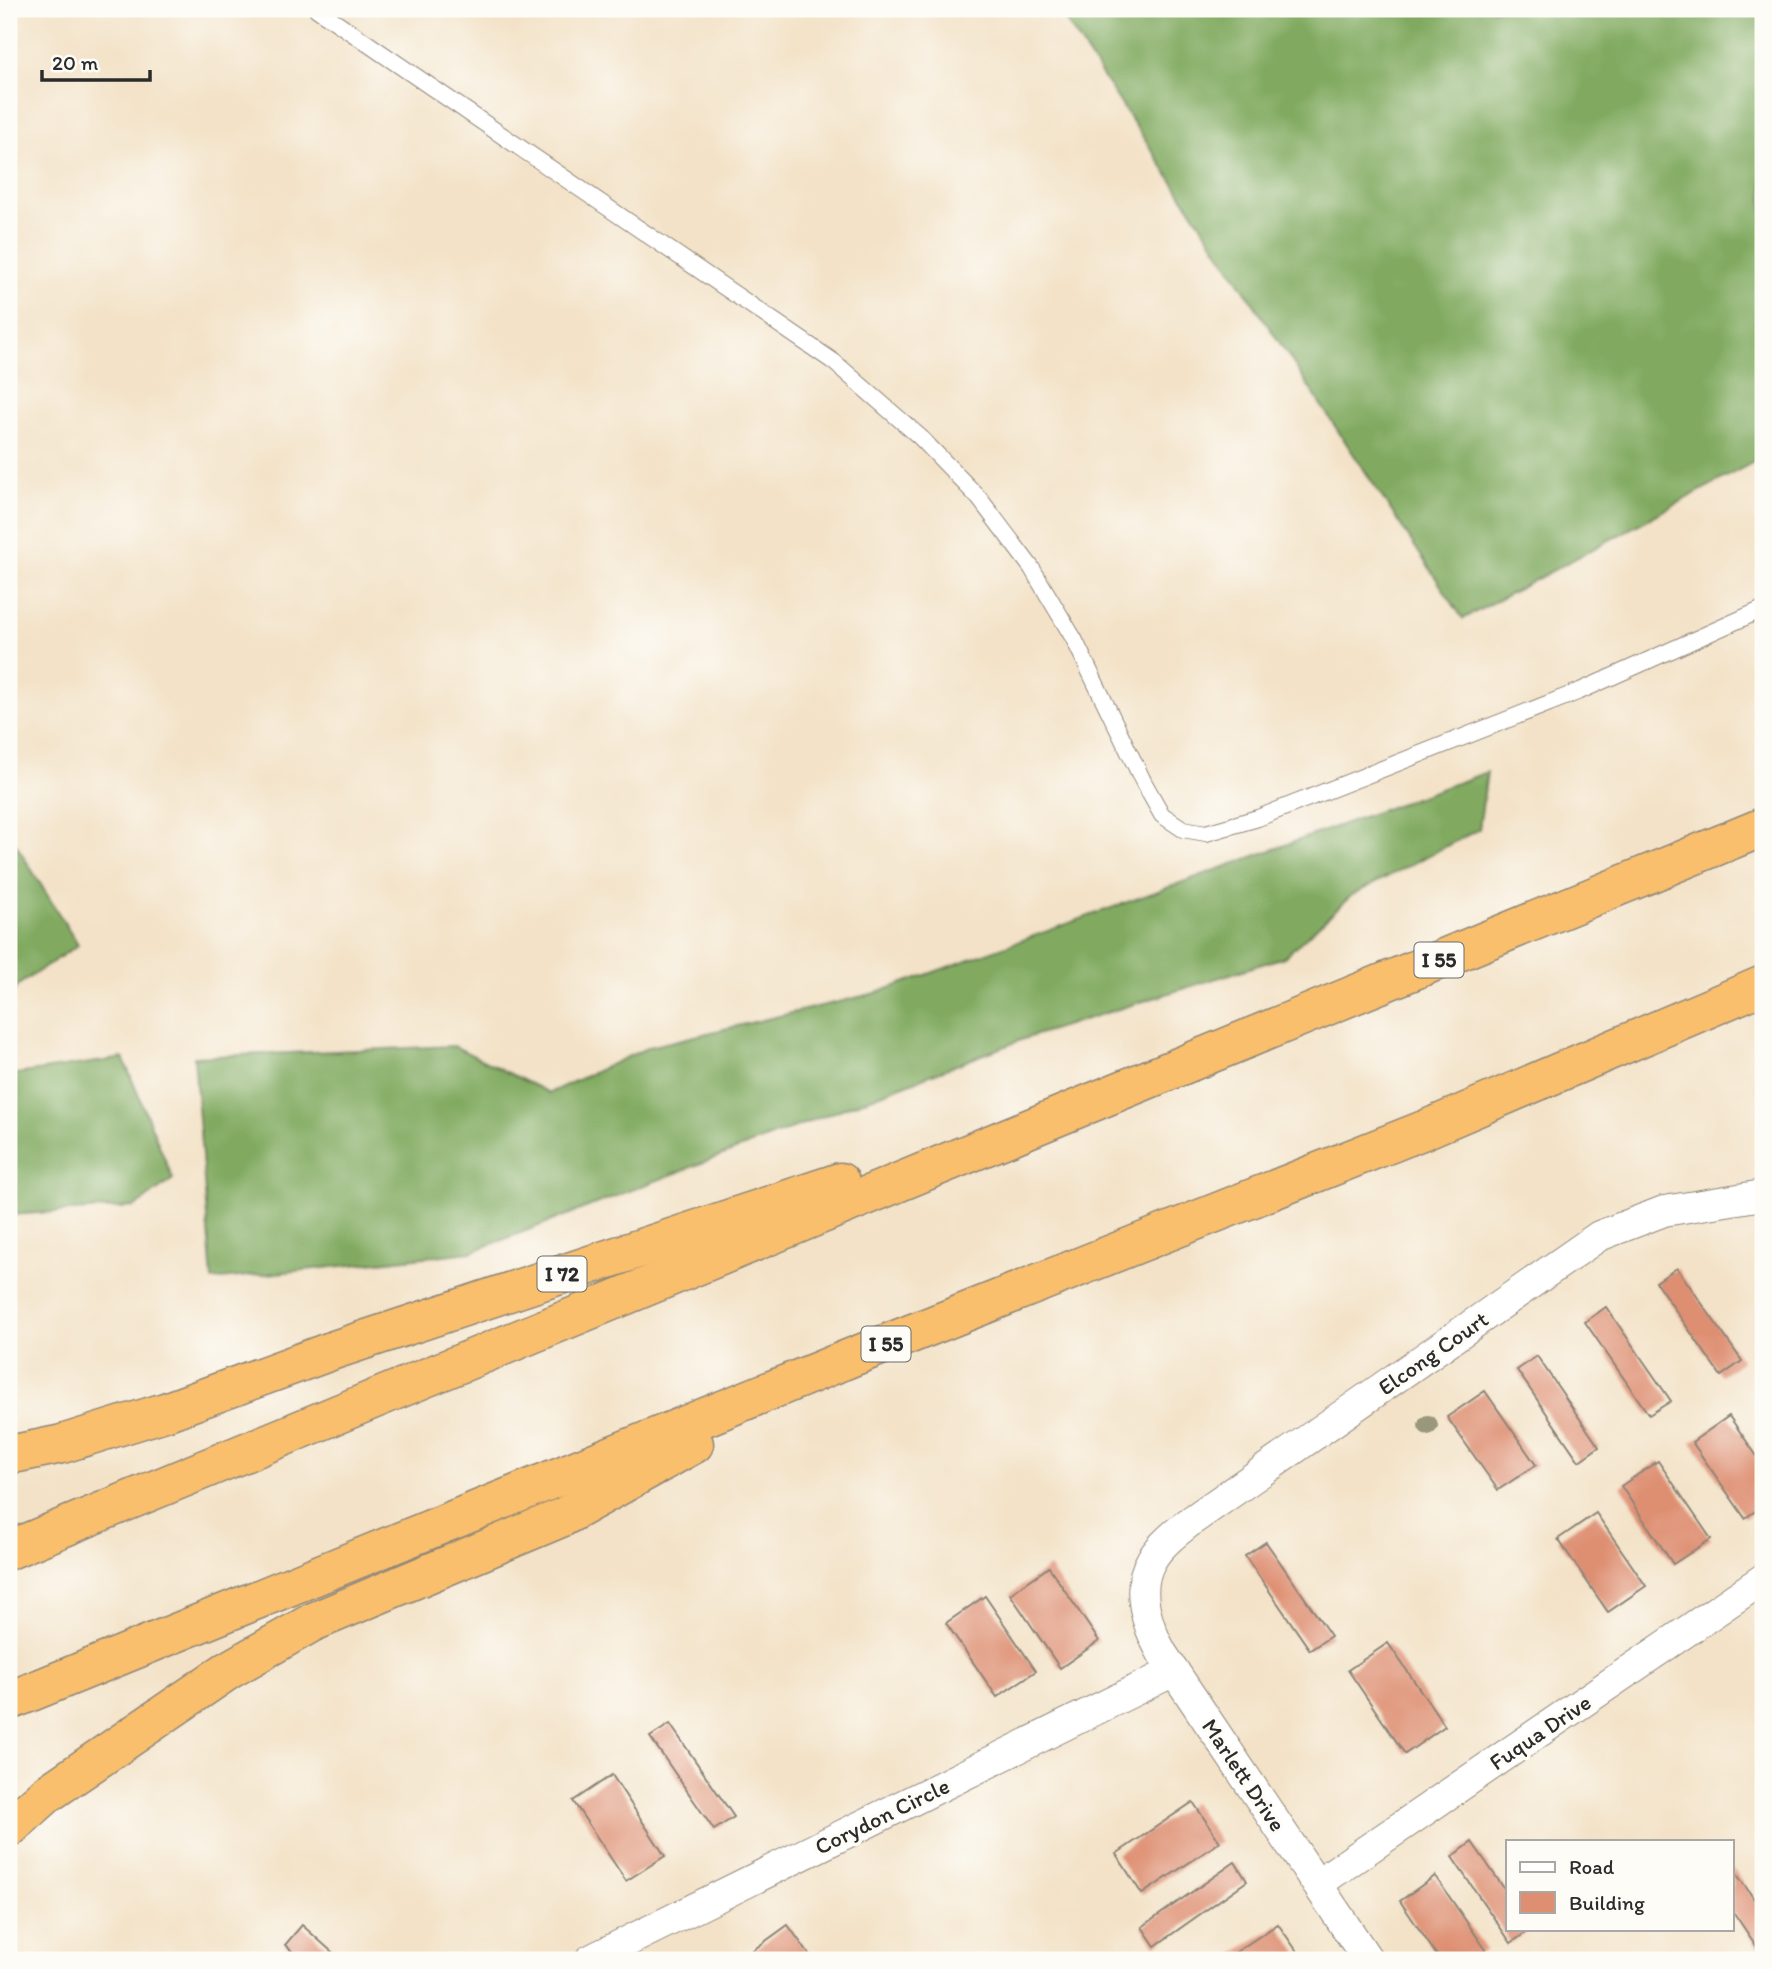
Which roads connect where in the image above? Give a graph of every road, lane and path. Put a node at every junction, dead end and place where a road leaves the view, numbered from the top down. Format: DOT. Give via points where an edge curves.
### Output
graph roads {
  1 [pos="317,9"];
  2 [pos="1763,609"];
  3 [pos="1763,827"];
  4 [pos="1763,985"];
  5 [pos="1115,1093"];
  6 [pos="1763,1195"];
  7 [pos="850,1358"];
  8 [pos="9,1455"];
  9 [pos="9,1550"];
  10 [pos="1763,1579"];
  11 [pos="1144,1581"];
  12 [pos="1174,1671"];
  13 [pos="9,1701"];
  14 [pos="9,1828"];
  15 [pos="1317,1884"];
  16 [pos="590,1960"];
  17 [pos="1368,1960"];
  1 -- 2 [label="lane" via="834,362 920,437 979,498 1031,567 1074,639 1161,815 1183,829 1206,833 1258,818 1580,691"];
  3 -- 5 [label="highway, I 55"];
  4 -- 7 [label="highway, I 55" via="1424,1130"];
  5 -- 8 [label="highway, I 72" via="399,1328 165,1412"];
  5 -- 9 [label="highway, I 55"];
  6 -- 11 [label="street, Elcong Court" via="1664,1211 1599,1236 1191,1521 1160,1549"];
  7 -- 13 [label="highway, I 55"];
  7 -- 14 [label="highway" via="563,1517 313,1622 216,1678 47,1794"];
  10 -- 15 [label="street, Fuqua Drive"];
  11 -- 12 [label="street, Marlett Drive" via="1144,1609 1151,1633"];
  12 -- 15 [label="street, Marlett Drive"];
  12 -- 16 [label="street, Corydon Circle"];
  15 -- 17 [label="street, Marlett Drive"];
}
